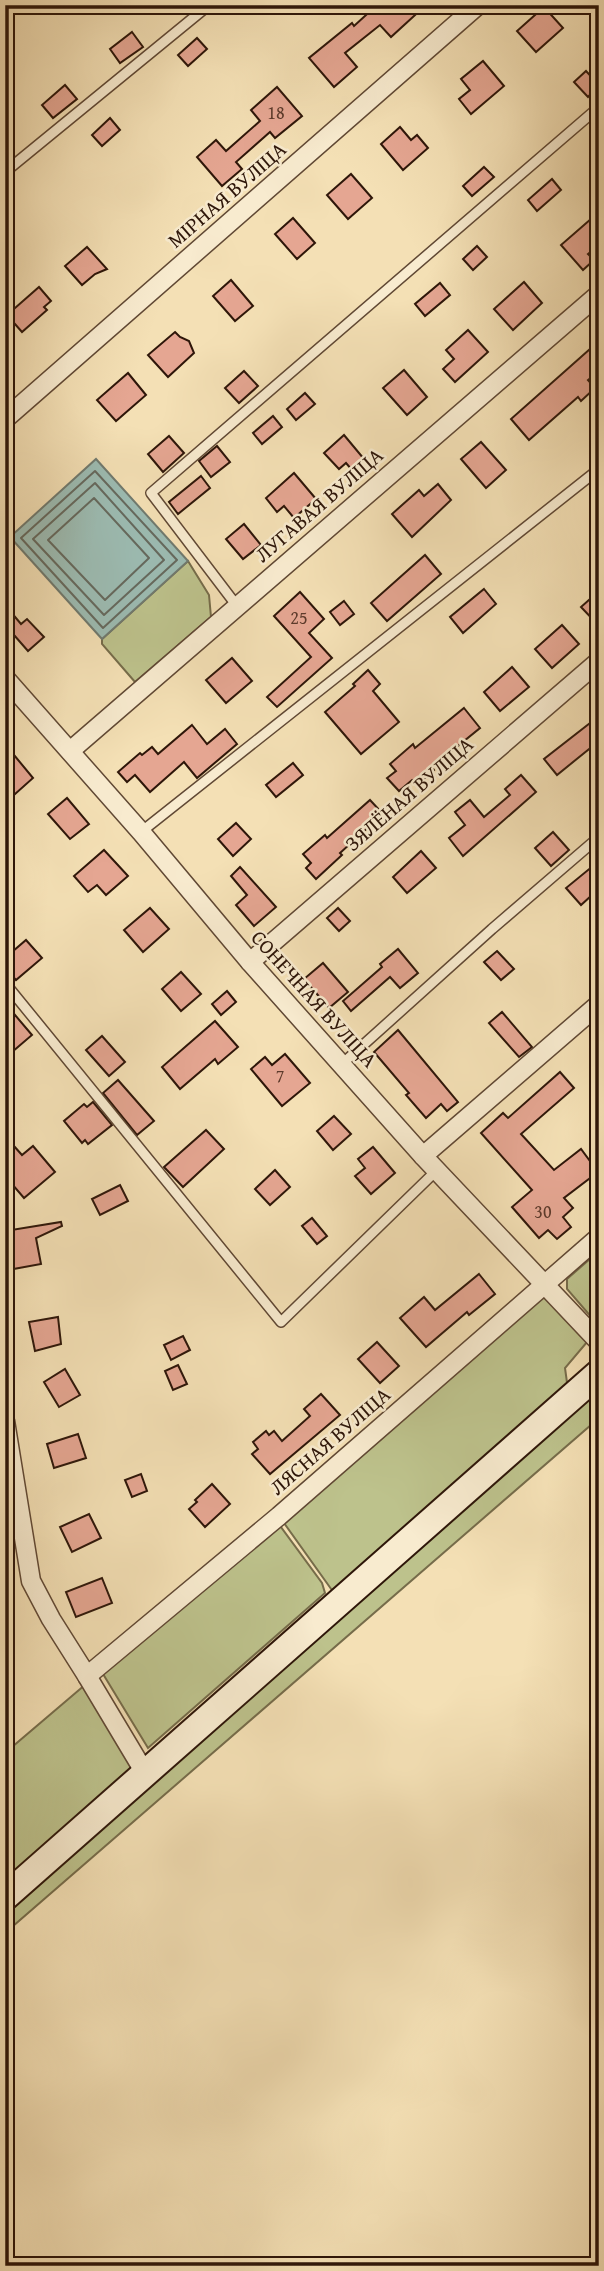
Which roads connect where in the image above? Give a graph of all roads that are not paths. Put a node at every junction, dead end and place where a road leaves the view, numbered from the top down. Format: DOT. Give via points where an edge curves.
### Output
graph roads {
  1 [pos="209,5"];
  2 [pos="478,5"];
  3 [pos="599,107"];
  4 [pos="5,172"];
  5 [pos="599,294"];
  6 [pos="5,419"];
  7 [pos="599,469"];
  8 [pos="237,606"];
  9 [pos="599,662"];
  10 [pos="5,678"];
  11 [pos="70,751"];
  12 [pos="141,832"];
  13 [pos="599,837"];
  14 [pos="250,962"];
  15 [pos="5,983"];
  16 [pos="599,1004"];
  17 [pos="342,1064"];
  18 [pos="423,1156"];
  19 [pos="437,1170"];
  20 [pos="599,1237"];
  21 [pos="546,1283"];
  22 [pos="599,1342"];
  23 [pos="599,1373"];
  24 [pos="5,1421"];
  25 [pos="88,1676"];
  26 [pos="145,1773"];
  27 [pos="5,1898"];
  1 -- 4 [label="lane"];
  2 -- 6 [label="street, МІРНАЯ ВУЛІЦА"];
  3 -- 8 [label="lane" via="151,493"];
  5 -- 8 [label="street, ЛУГАВАЯ ВУЛІЦА"];
  7 -- 12 [label="lane"];
  8 -- 11 [label="street, ЛУГАВАЯ ВУЛІЦА"];
  9 -- 14 [label="street, ЗЯЛЁНАЯ ВУЛІЦА"];
  10 -- 11 [label="street, СОНЕЧНАЯ ВУЛІЦА"];
  11 -- 12 [label="street, СОНЕЧНАЯ ВУЛІЦА"];
  12 -- 14 [label="street, СОНЕЧНАЯ ВУЛІЦА"];
  13 -- 17 [label="lane"];
  14 -- 17 [label="street, СОНЕЧНАЯ ВУЛІЦА"];
  15 -- 19 [label="lane" via="281,1322"];
  16 -- 18 [label="street"];
  17 -- 18 [label="street, СОНЕЧНАЯ ВУЛІЦА"];
  18 -- 19 [label="street, СОНЕЧНАЯ ВУЛІЦА"];
  19 -- 21 [label="street, СОНЕЧНАЯ ВУЛІЦА"];
  20 -- 21 [label="street, ЛЯСНАЯ ВУЛІЦА"];
  21 -- 22 [label="street, СОНЕЧНАЯ ВУЛІЦА"];
  21 -- 25 [label="street, ЛЯСНАЯ ВУЛІЦА"];
  23 -- 26 [label="main road"];
  24 -- 25 [label="street" via="32,1581"];
  25 -- 26 [label="street"];
  26 -- 27 [label="main road"];
}
